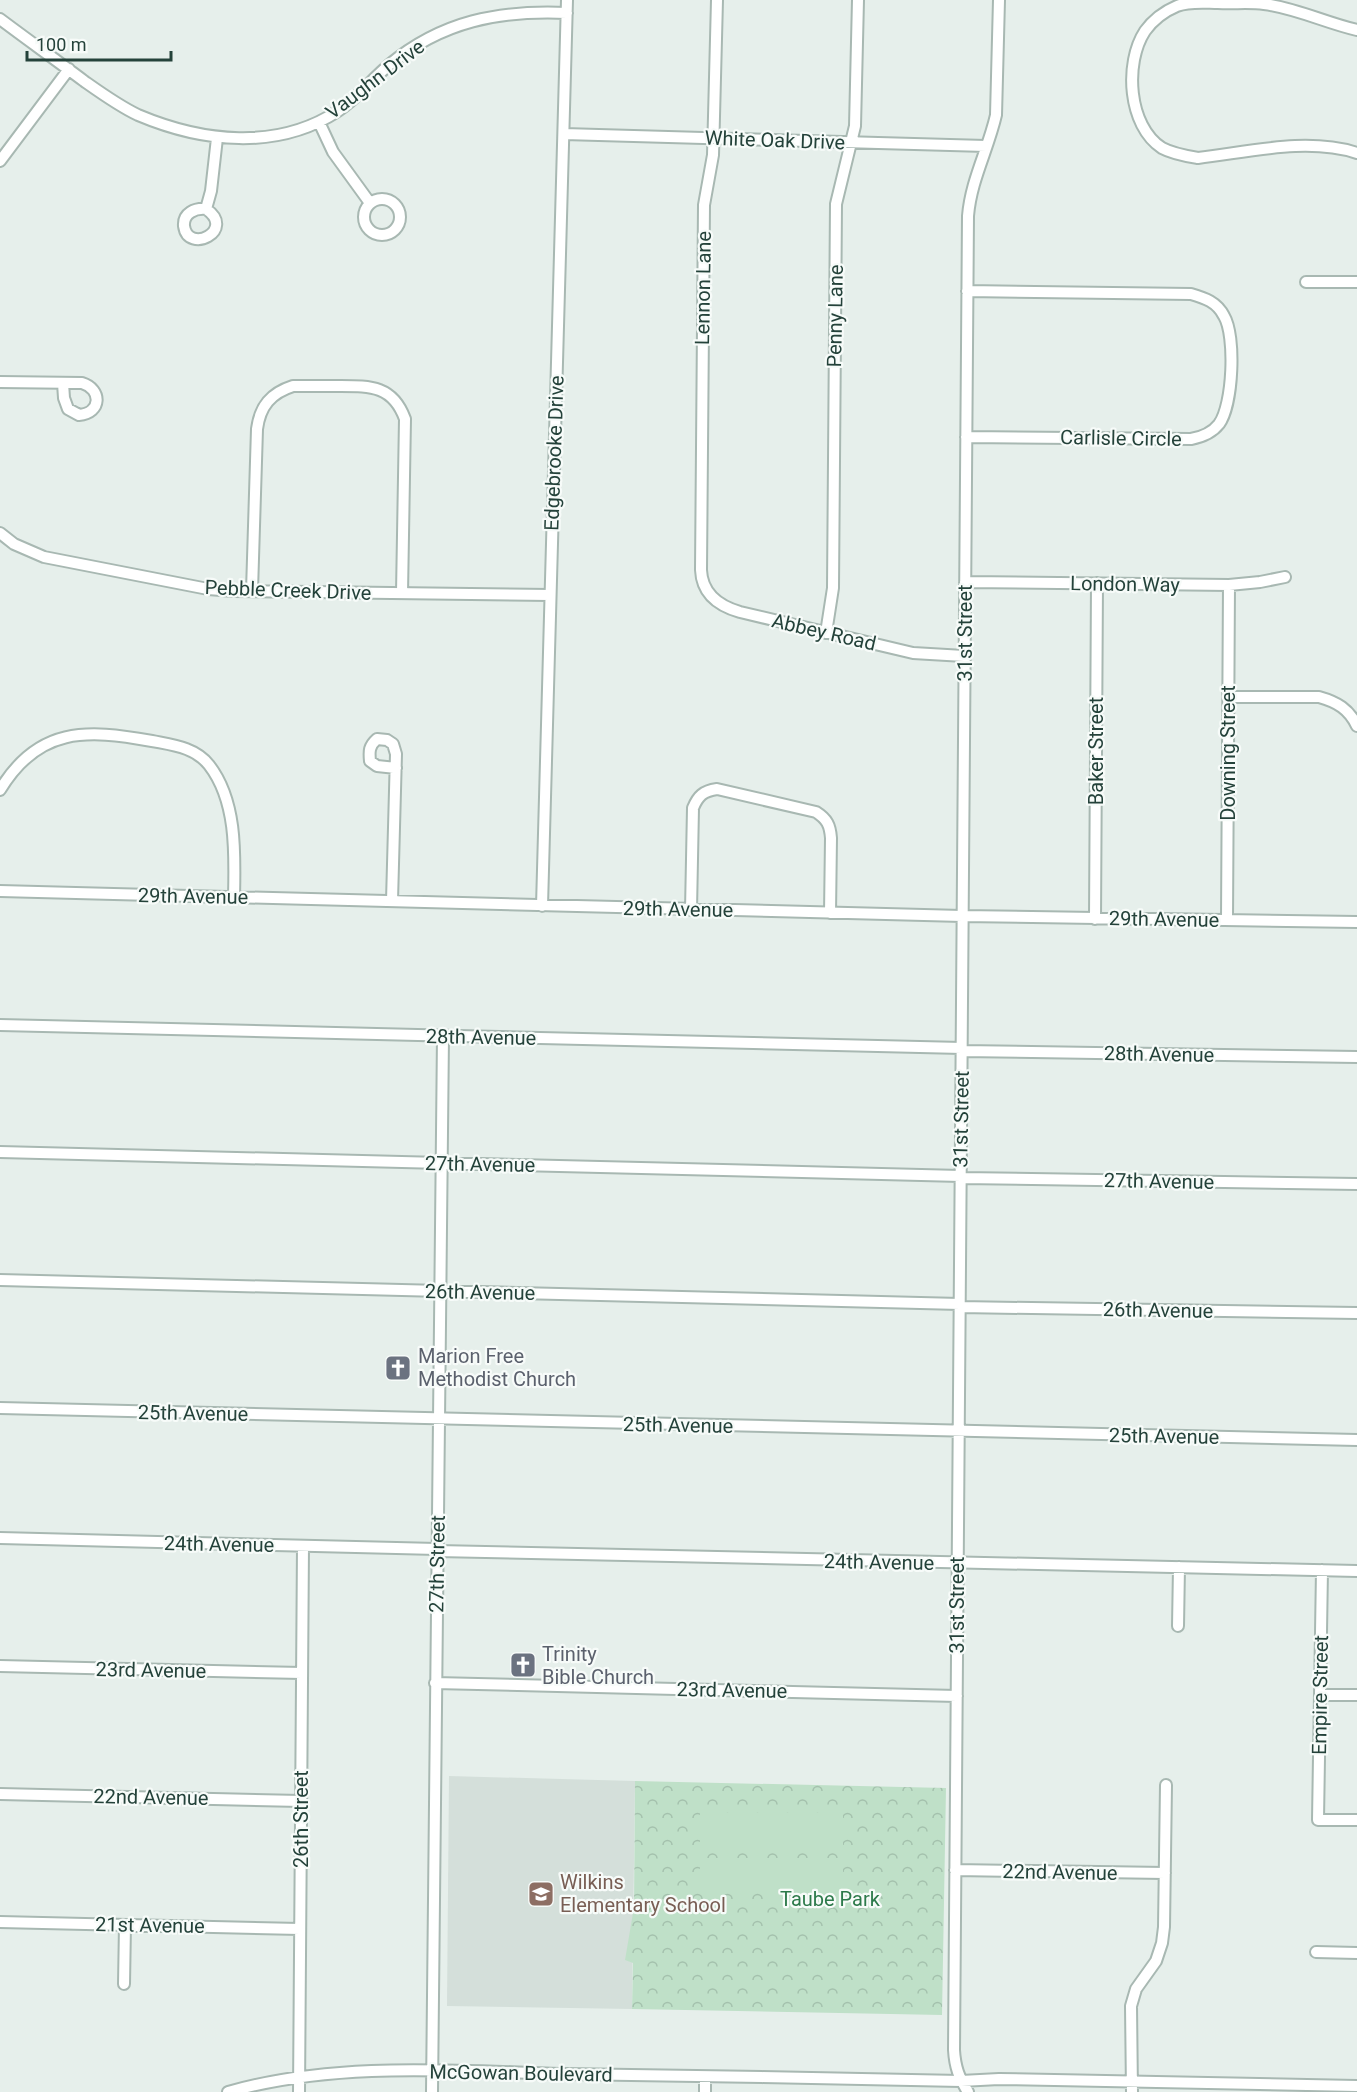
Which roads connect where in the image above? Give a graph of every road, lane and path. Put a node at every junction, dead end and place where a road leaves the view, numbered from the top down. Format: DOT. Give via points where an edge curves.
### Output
graph roads {
  1 [pos="567,0"];
  2 [pos="717,0"];
  3 [pos="858,0"];
  4 [pos="999,0"];
  5 [pos="567,13"];
  6 [pos="0,19"];
  7 [pos="1357,30"];
  8 [pos="69,69"];
  9 [pos="319,122"];
  10 [pos="564,134"];
  11 [pos="217,138"];
  12 [pos="713,138"];
  13 [pos="852,142"];
  14 [pos="986,146"];
  15 [pos="1357,153"];
  16 [pos="0,161"];
  17 [pos="370,203"];
  18 [pos="206,209"];
  19 [pos="1306,282"];
  20 [pos="1357,282"];
  21 [pos="968,291"];
  22 [pos="0,382"];
  23 [pos="63,383"];
  24 [pos="966,437"];
  25 [pos="0,533"];
  26 [pos="701,576"];
  27 [pos="1285,578"];
  28 [pos="965,582"];
  29 [pos="1097,583"];
  30 [pos="1229,585"];
  31 [pos="252,591"];
  32 [pos="402,593"];
  33 [pos="550,595"];
  34 [pos="826,633"];
  35 [pos="964,656"];
  36 [pos="1229,697"];
  37 [pos="1357,726"];
  38 [pos="396,768"];
  39 [pos="0,790"];
  40 [pos="0,891"];
  41 [pos="234,897"];
  42 [pos="392,901"];
  43 [pos="542,906"];
  44 [pos="691,910"];
  45 [pos="830,913"];
  46 [pos="962,916"];
  47 [pos="1095,919"];
  48 [pos="1227,920"];
  49 [pos="1357,922"];
  50 [pos="0,1025"];
  51 [pos="443,1036"];
  52 [pos="962,1049"];
  53 [pos="1357,1057"];
  54 [pos="0,1152"];
  55 [pos="441,1164"];
  56 [pos="961,1177"];
  57 [pos="1357,1184"];
  58 [pos="0,1280"];
  59 [pos="440,1291"];
  60 [pos="960,1306"];
  61 [pos="1357,1313"];
  62 [pos="0,1408"];
  63 [pos="438,1419"];
  64 [pos="959,1432"];
  65 [pos="1357,1440"];
  66 [pos="0,1538"];
  67 [pos="303,1546"];
  68 [pos="437,1550"];
  69 [pos="958,1564"];
  70 [pos="1179,1567"];
  71 [pos="1322,1570"];
  72 [pos="1357,1570"];
  73 [pos="1178,1626"];
  74 [pos="0,1666"];
  75 [pos="302,1673"];
  76 [pos="435,1683"];
  77 [pos="1320,1695"];
  78 [pos="1357,1695"];
  79 [pos="957,1696"];
  80 [pos="1166,1785"];
  81 [pos="0,1794"];
  82 [pos="301,1801"];
  83 [pos="1357,1820"];
  84 [pos="955,1870"];
  85 [pos="1165,1873"];
  86 [pos="0,1922"];
  87 [pos="125,1925"];
  88 [pos="300,1929"];
  89 [pos="1316,1952"];
  90 [pos="1357,1953"];
  91 [pos="124,1984"];
  92 [pos="433,2071"];
  93 [pos="299,2076"];
  94 [pos="705,2077"];
  95 [pos="961,2081"];
  96 [pos="1357,2086"];
  97 [pos="1132,2087"];
  98 [pos="1278,2088"];
  99 [pos="228,2092"];
  100 [pos="299,2092"];
  101 [pos="432,2092"];
  102 [pos="705,2092"];
  103 [pos="968,2092"];
  1 -- 5 [label="street, Edgebrooke Drive"];
  2 -- 12 [label="street, Lennon Lane"];
  3 -- 13 [label="street, Penny Lane"];
  4 -- 14 [label="street" via="996,115"];
  5 -- 9 [label="street, Vaughn Drive" via="515,12 450,28 407,51 357,97"];
  5 -- 10 [label="street, Edgebrooke Drive"];
  6 -- 8 [label="street, Vaughn Drive"];
  7 -- 15 [label="street" via="1265,4 1179,5 1158,16 1145,32 1133,74 1133,99 1147,134 1162,148 1182,156 1197,158 1316,145"];
  8 -- 11 [label="street, Vaughn Drive" via="137,114"];
  8 -- 16 [label="street"];
  9 -- 11 [label="street, Vaughn Drive" via="264,138"];
  9 -- 17 [label="street" via="333,152"];
  10 -- 12 [label="street, White Oak Drive"];
  10 -- 33 [label="street, Edgebrooke Drive"];
  11 -- 18 [label="street"];
  12 -- 13 [label="street, White Oak Drive"];
  12 -- 26 [label="street, Lennon Lane" via="704,205"];
  13 -- 14 [label="street, White Oak Drive"];
  13 -- 34 [label="street, Penny Lane" via="836,204 833,588"];
  14 -- 21 [label="street, 31st Street" via="969,199"];
  19 -- 20 [label="street"];
  21 -- 24 [label="street, 31st Street"];
  21 -- 24 [label="street, Carlisle Circle" via="1191,294 1210,300 1224,315 1231,334 1227,410 1218,425 1205,435 1191,440"];
  22 -- 23 [label="street"];
  24 -- 28 [label="street, 31st Street"];
  25 -- 31 [label="street, Pebble Creek Drive" via="14,544 44,556 208,589"];
  26 -- 34 [label="street, Abbey Road" via="713,599 724,607"];
  27 -- 30 [label="street, London Way"];
  28 -- 29 [label="street, London Way"];
  28 -- 35 [label="street, 31st Street"];
  29 -- 30 [label="street, London Way"];
  29 -- 47 [label="street, Baker Street"];
  30 -- 36 [label="street, Downing Street"];
  31 -- 32 [label="street, Pebble Creek Drive"];
  31 -- 32 [label="street" via="257,429 262,408 274,395 293,386 371,386 391,396 405,419"];
  32 -- 33 [label="street, Pebble Creek Drive"];
  33 -- 43 [label="street, Edgebrooke Drive"];
  34 -- 35 [label="street, Abbey Road" via="913,653"];
  35 -- 46 [label="street, 31st Street"];
  36 -- 37 [label="street" via="1319,697 1344,707"];
  36 -- 48 [label="street, Downing Street"];
  38 -- 42 [label="street"];
  39 -- 41 [label="street" via="30,754 72,736 113,734 180,746 207,762 223,790 233,837"];
  40 -- 41 [label="street, 29th Avenue"];
  41 -- 42 [label="street, 29th Avenue"];
  42 -- 43 [label="street, 29th Avenue"];
  43 -- 44 [label="street, 29th Avenue"];
  44 -- 45 [label="street, 29th Avenue"];
  44 -- 45 [label="street" via="693,808 705,791 717,789 816,812 825,818 831,827"];
  45 -- 46 [label="street, 29th Avenue"];
  46 -- 47 [label="street, 29th Avenue"];
  46 -- 52 [label="street, 31st Street"];
  47 -- 48 [label="street, 29th Avenue"];
  48 -- 49 [label="street, 29th Avenue"];
  50 -- 51 [label="street, 28th Avenue"];
  51 -- 52 [label="street, 28th Avenue"];
  51 -- 55 [label="street, 27th Street"];
  52 -- 53 [label="street, 28th Avenue"];
  52 -- 56 [label="street, 31st Street"];
  54 -- 55 [label="street, 27th Avenue"];
  55 -- 56 [label="street, 27th Avenue"];
  55 -- 59 [label="street, 27th Street"];
  56 -- 57 [label="street, 27th Avenue"];
  56 -- 60 [label="street, 31st Street"];
  58 -- 59 [label="street, 26th Avenue"];
  59 -- 60 [label="street, 26th Avenue"];
  59 -- 63 [label="street, 27th Street"];
  60 -- 61 [label="street, 26th Avenue"];
  60 -- 64 [label="street, 31st Street"];
  62 -- 63 [label="street, 25th Avenue"];
  63 -- 64 [label="street, 25th Avenue"];
  63 -- 68 [label="street, 27th Street"];
  64 -- 65 [label="street, 25th Avenue"];
  64 -- 69 [label="street, 31st Street"];
  66 -- 67 [label="street, 24th Avenue"];
  67 -- 68 [label="street, 24th Avenue"];
  67 -- 75 [label="street, 26th Street"];
  68 -- 69 [label="street, 24th Avenue"];
  68 -- 76 [label="street, 27th Street"];
  69 -- 70 [label="street, 24th Avenue"];
  69 -- 79 [label="street, 31st Street"];
  70 -- 71 [label="street, 24th Avenue"];
  70 -- 73 [label="street"];
  71 -- 72 [label="street, 24th Avenue"];
  71 -- 77 [label="street, Empire Street"];
  74 -- 75 [label="street, 23rd Avenue"];
  75 -- 82 [label="street, 26th Street"];
  76 -- 79 [label="street, 23rd Avenue"];
  76 -- 92 [label="street, 27th Street"];
  77 -- 78 [label="street"];
  77 -- 83 [label="street, Empire Street" via="1318,1820"];
  79 -- 84 [label="street, 31st Street"];
  80 -- 85 [label="street"];
  81 -- 82 [label="street, 22nd Avenue"];
  82 -- 88 [label="street, 26th Street"];
  84 -- 85 [label="street, 22nd Avenue"];
  84 -- 95 [label="street, 31st Street" via="954,2050"];
  85 -- 97 [label="street" via="1162,1943 1156,1961 1136,1989 1131,2006"];
  86 -- 87 [label="street, 21st Avenue"];
  87 -- 88 [label="street, 21st Avenue"];
  87 -- 91 [label="street"];
  88 -- 93 [label="street, 26th Street"];
  89 -- 90 [label="street"];
  92 -- 93 [label="street, McGowan Boulevard"];
  92 -- 94 [label="street, McGowan Boulevard"];
  92 -- 101 [label="street, 27th Street"];
  93 -- 99 [label="street, McGowan Boulevard"];
  93 -- 100 [label="street, 26th Street"];
  94 -- 95 [label="street, McGowan Boulevard"];
  94 -- 102 [label="street"];
  95 -- 97 [label="street, McGowan Boulevard" via="999,2079"];
  95 -- 103 [label="street, 31st Street"];
  96 -- 98 [label="street, McGowan Boulevard"];
  97 -- 98 [label="street, McGowan Boulevard"];
}
